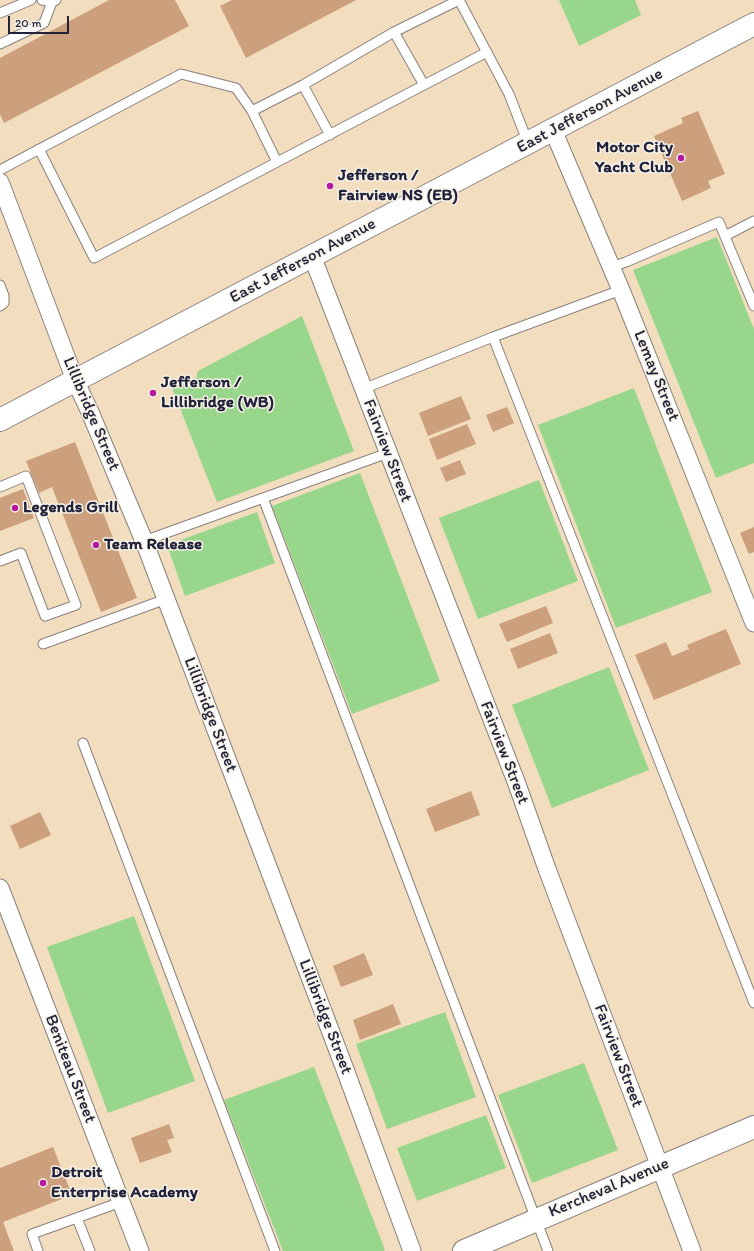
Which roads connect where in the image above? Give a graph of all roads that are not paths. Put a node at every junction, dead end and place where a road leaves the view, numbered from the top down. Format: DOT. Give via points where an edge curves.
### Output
graph roads {
  1 [pos="31,0"];
  2 [pos="42,0"];
  3 [pos="459,0"];
  4 [pos="54,1"];
  5 [pos="0,13"];
  6 [pos="754,24"];
  7 [pos="394,32"];
  8 [pos="0,44"];
  9 [pos="487,52"];
  10 [pos="303,85"];
  11 [pos="424,85"];
  12 [pos="252,111"];
  13 [pos="553,130"];
  14 [pos="330,135"];
  15 [pos="528,143"];
  16 [pos="39,150"];
  17 [pos="278,162"];
  18 [pos="0,170"];
  19 [pos="0,182"];
  20 [pos="754,221"];
  21 [pos="724,236"];
  22 [pos="312,256"];
  23 [pos="611,267"];
  24 [pos="0,285"];
  25 [pos="621,290"];
  26 [pos="0,306"];
  27 [pos="754,306"];
  28 [pos="493,337"];
  29 [pos="75,380"];
  30 [pos="363,389"];
  31 [pos="0,420"];
  32 [pos="388,453"];
  33 [pos="0,487"];
  34 [pos="262,498"];
  35 [pos="144,541"];
  36 [pos="0,561"];
  37 [pos="166,599"];
  38 [pos="754,623"];
  39 [pos="43,644"];
  40 [pos="83,743"];
  41 [pos="0,888"];
  42 [pos="754,1003"];
  43 [pos="754,1127"];
  44 [pos="660,1167"];
  45 [pos="121,1202"];
  46 [pos="77,1218"];
  47 [pos="536,1220"];
  48 [pos="38,1251"];
  49 [pos="90,1251"];
  50 [pos="140,1251"];
  51 [pos="275,1251"];
  52 [pos="412,1251"];
  53 [pos="464,1251"];
  54 [pos="548,1251"];
  55 [pos="692,1251"];
  1 -- 5 [label="lane"];
  2 -- 4 [label="lane"];
  3 -- 7 [label="lane"];
  3 -- 9 [label="lane"];
  4 -- 8 [label="lane" via="44,23"];
  6 -- 13 [label="main road, East Jefferson Avenue"];
  7 -- 10 [label="lane"];
  7 -- 11 [label="lane"];
  9 -- 11 [label="lane"];
  9 -- 15 [label="lane" via="510,94"];
  10 -- 12 [label="lane"];
  10 -- 14 [label="lane"];
  11 -- 14 [label="lane"];
  12 -- 16 [label="lane" via="236,88 181,74"];
  12 -- 17 [label="lane"];
  13 -- 15 [label="main road, East Jefferson Avenue"];
  13 -- 23 [label="street, Lemay Street"];
  14 -- 17 [label="lane"];
  15 -- 22 [label="main road, East Jefferson Avenue"];
  16 -- 17 [label="lane" via="94,258"];
  16 -- 18 [label="lane"];
  19 -- 29 [label="street, Lillibridge Street"];
  20 -- 21 [label="lane"];
  21 -- 23 [label="lane" via="719,222"];
  21 -- 27 [label="lane"];
  22 -- 29 [label="main road, East Jefferson Avenue"];
  22 -- 30 [label="street, Fairview Street"];
  23 -- 25 [label="street, Lemay Street"];
  24 -- 26 [label="lane" via="4,303"];
  25 -- 28 [label="lane"];
  25 -- 38 [label="street, Lemay Street"];
  28 -- 30 [label="lane"];
  28 -- 42 [label="lane"];
  29 -- 31 [label="main road, East Jefferson Avenue"];
  29 -- 35 [label="street, Lillibridge Street"];
  30 -- 32 [label="street, Fairview Street"];
  32 -- 34 [label="lane"];
  32 -- 44 [label="street, Fairview Street" via="517,784"];
  33 -- 36 [label="lane" via="26,476 76,605 45,616 21,553"];
  34 -- 35 [label="lane"];
  34 -- 47 [label="lane"];
  35 -- 37 [label="street, Lillibridge Street"];
  37 -- 39 [label="lane"];
  37 -- 52 [label="street, Lillibridge Street" via="341,1057"];
  40 -- 51 [label="lane"];
  41 -- 45 [label="street, Beniteau Street"];
  43 -- 44 [label="main road, Kercheval Avenue"];
  44 -- 47 [label="main road, Kercheval Avenue"];
  44 -- 55 [label="street, Fairview Street"];
  45 -- 46 [label="lane"];
  45 -- 50 [label="street, Beniteau Street"];
  46 -- 48 [label="lane" via="32,1234"];
  46 -- 49 [label="lane"];
  47 -- 53 [label="main road, Kercheval Avenue"];
  47 -- 54 [label="lane"];
}
